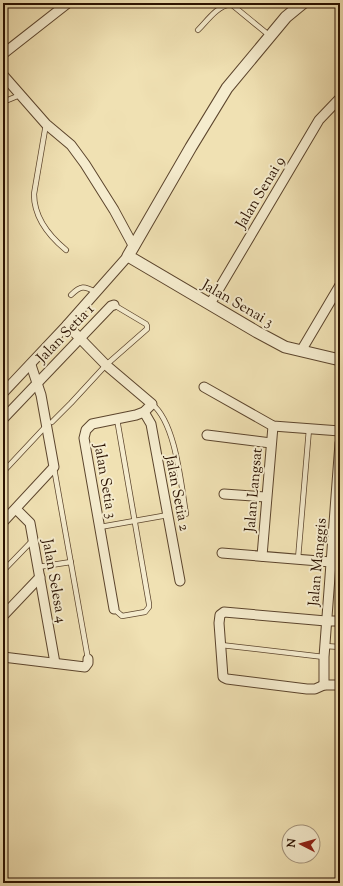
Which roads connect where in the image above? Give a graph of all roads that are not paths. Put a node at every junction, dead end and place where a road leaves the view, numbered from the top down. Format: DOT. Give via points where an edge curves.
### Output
graph roads {
  1 [pos="68,3"];
  2 [pos="303,3"];
  3 [pos="198,30"];
  4 [pos="270,36"];
  5 [pos="3,54"];
  6 [pos="3,74"];
  7 [pos="20,95"];
  8 [pos="340,98"];
  9 [pos="3,102"];
  10 [pos="46,124"];
  11 [pos="66,250"];
  12 [pos="131,252"];
  13 [pos="340,285"];
  14 [pos="96,292"];
  15 [pos="71,295"];
  16 [pos="210,304"];
  17 [pos="114,305"];
  18 [pos="67,325"];
  19 [pos="81,338"];
  20 [pos="302,351"];
  21 [pos="340,360"];
  22 [pos="31,365"];
  23 [pos="106,365"];
  24 [pos="37,383"];
  25 [pos="204,387"];
  26 [pos="3,393"];
  27 [pos="152,404"];
  28 [pos="144,412"];
  29 [pos="3,419"];
  30 [pos="117,420"];
  31 [pos="50,423"];
  32 [pos="273,426"];
  33 [pos="309,429"];
  34 [pos="340,432"];
  35 [pos="207,435"];
  36 [pos="271,443"];
  37 [pos="340,443"];
  38 [pos="54,467"];
  39 [pos="3,472"];
  40 [pos="339,477"];
  41 [pos="224,494"];
  42 [pos="266,497"];
  43 [pos="16,510"];
  44 [pos="186,514"];
  45 [pos="168,515"];
  46 [pos="135,521"];
  47 [pos="3,522"];
  48 [pos="100,527"];
  49 [pos="33,540"];
  50 [pos="222,552"];
  51 [pos="262,556"];
  52 [pos="298,559"];
  53 [pos="71,562"];
  54 [pos="331,562"];
  55 [pos="38,567"];
  56 [pos="3,571"];
  57 [pos="40,576"];
  58 [pos="180,581"];
  59 [pos="114,609"];
  60 [pos="3,616"];
  61 [pos="326,621"];
  62 [pos="340,621"];
  63 [pos="222,645"];
  64 [pos="324,646"];
  65 [pos="340,647"];
  66 [pos="3,657"];
  67 [pos="324,657"];
  68 [pos="88,659"];
  69 [pos="55,663"];
  70 [pos="324,685"];
  71 [pos="340,685"];
  1 -- 5 [label="street"];
  2 -- 4 [label="street" via="286,17"];
  3 -- 4 [label="lane" via="226,4 230,4"];
  4 -- 12 [label="street" via="227,88"];
  6 -- 7 [label="street"];
  7 -- 9 [label="lane"];
  7 -- 10 [label="street"];
  8 -- 16 [label="street, Jalan Senai 9" via="319,120"];
  10 -- 11 [label="lane" via="34,202 46,230"];
  10 -- 12 [label="street" via="71,146 85,164 114,210"];
  12 -- 14 [label="street"];
  12 -- 16 [label="street, Jalan Senai 3"];
  13 -- 20 [label="street"];
  14 -- 15 [label="lane" via="83,287"];
  14 -- 18 [label="street"];
  16 -- 20 [label="street, Jalan Senai 3" via="285,347"];
  17 -- 19 [label="street, Jalan Setia 1"];
  17 -- 23 [label="lane" via="146,324 147,329"];
  18 -- 19 [label="street"];
  18 -- 22 [label="street"];
  19 -- 23 [label="street"];
  19 -- 24 [label="street, Jalan Setia 1"];
  20 -- 21 [label="street, Jalan Senai 3"];
  22 -- 24 [label="street"];
  22 -- 26 [label="street"];
  23 -- 27 [label="street"];
  23 -- 31 [label="lane"];
  24 -- 29 [label="street, Jalan Setia 1"];
  24 -- 31 [label="street"];
  25 -- 32 [label="street"];
  27 -- 28 [label="street, Jalan Setia 3"];
  27 -- 44 [label="lane" via="159,409 172,441"];
  28 -- 30 [label="street, Jalan Setia 3"];
  28 -- 45 [label="street, Jalan Setia 2" via="151,424"];
  30 -- 46 [label="lane"];
  30 -- 48 [label="street, Jalan Setia 3" via="92,424 86,430 84,438"];
  31 -- 38 [label="street"];
  31 -- 39 [label="lane"];
  32 -- 33 [label="street"];
  32 -- 36 [label="street, Jalan Langsat"];
  33 -- 34 [label="street"];
  33 -- 52 [label="lane"];
  35 -- 36 [label="street"];
  36 -- 42 [label="street, Jalan Langsat"];
  37 -- 40 [label="street, Jalan Manggis"];
  38 -- 43 [label="street"];
  38 -- 53 [label="lane"];
  40 -- 54 [label="street, Jalan Manggis"];
  41 -- 42 [label="street"];
  42 -- 51 [label="street, Jalan Langsat"];
  43 -- 47 [label="street"];
  43 -- 49 [label="street, Jalan Selesa 4" via="30,523"];
  45 -- 46 [label="lane"];
  45 -- 58 [label="street, Jalan Setia 2"];
  46 -- 48 [label="lane"];
  46 -- 59 [label="lane" via="149,607 145,612 122,616"];
  48 -- 59 [label="street, Jalan Setia 3"];
  49 -- 55 [label="street, Jalan Selesa 4"];
  49 -- 56 [label="lane"];
  50 -- 51 [label="street"];
  51 -- 52 [label="street"];
  52 -- 54 [label="street"];
  53 -- 55 [label="lane"];
  53 -- 68 [label="lane"];
  54 -- 61 [label="street, Jalan Manggis"];
  55 -- 57 [label="street, Jalan Selesa 4"];
  57 -- 60 [label="street"];
  57 -- 69 [label="street, Jalan Selesa 4"];
  61 -- 62 [label="street"];
  61 -- 63 [label="street" via="224,612 220,615 219,623"];
  61 -- 64 [label="street, Jalan Manggis"];
  63 -- 67 [label="lane"];
  63 -- 70 [label="street" via="223,677 227,679 307,689"];
  64 -- 65 [label="lane"];
  64 -- 67 [label="street, Jalan Manggis"];
  66 -- 69 [label="street"];
  67 -- 70 [label="street, Jalan Manggis"];
  68 -- 69 [label="street" via="85,667"];
  70 -- 71 [label="street"];
}
